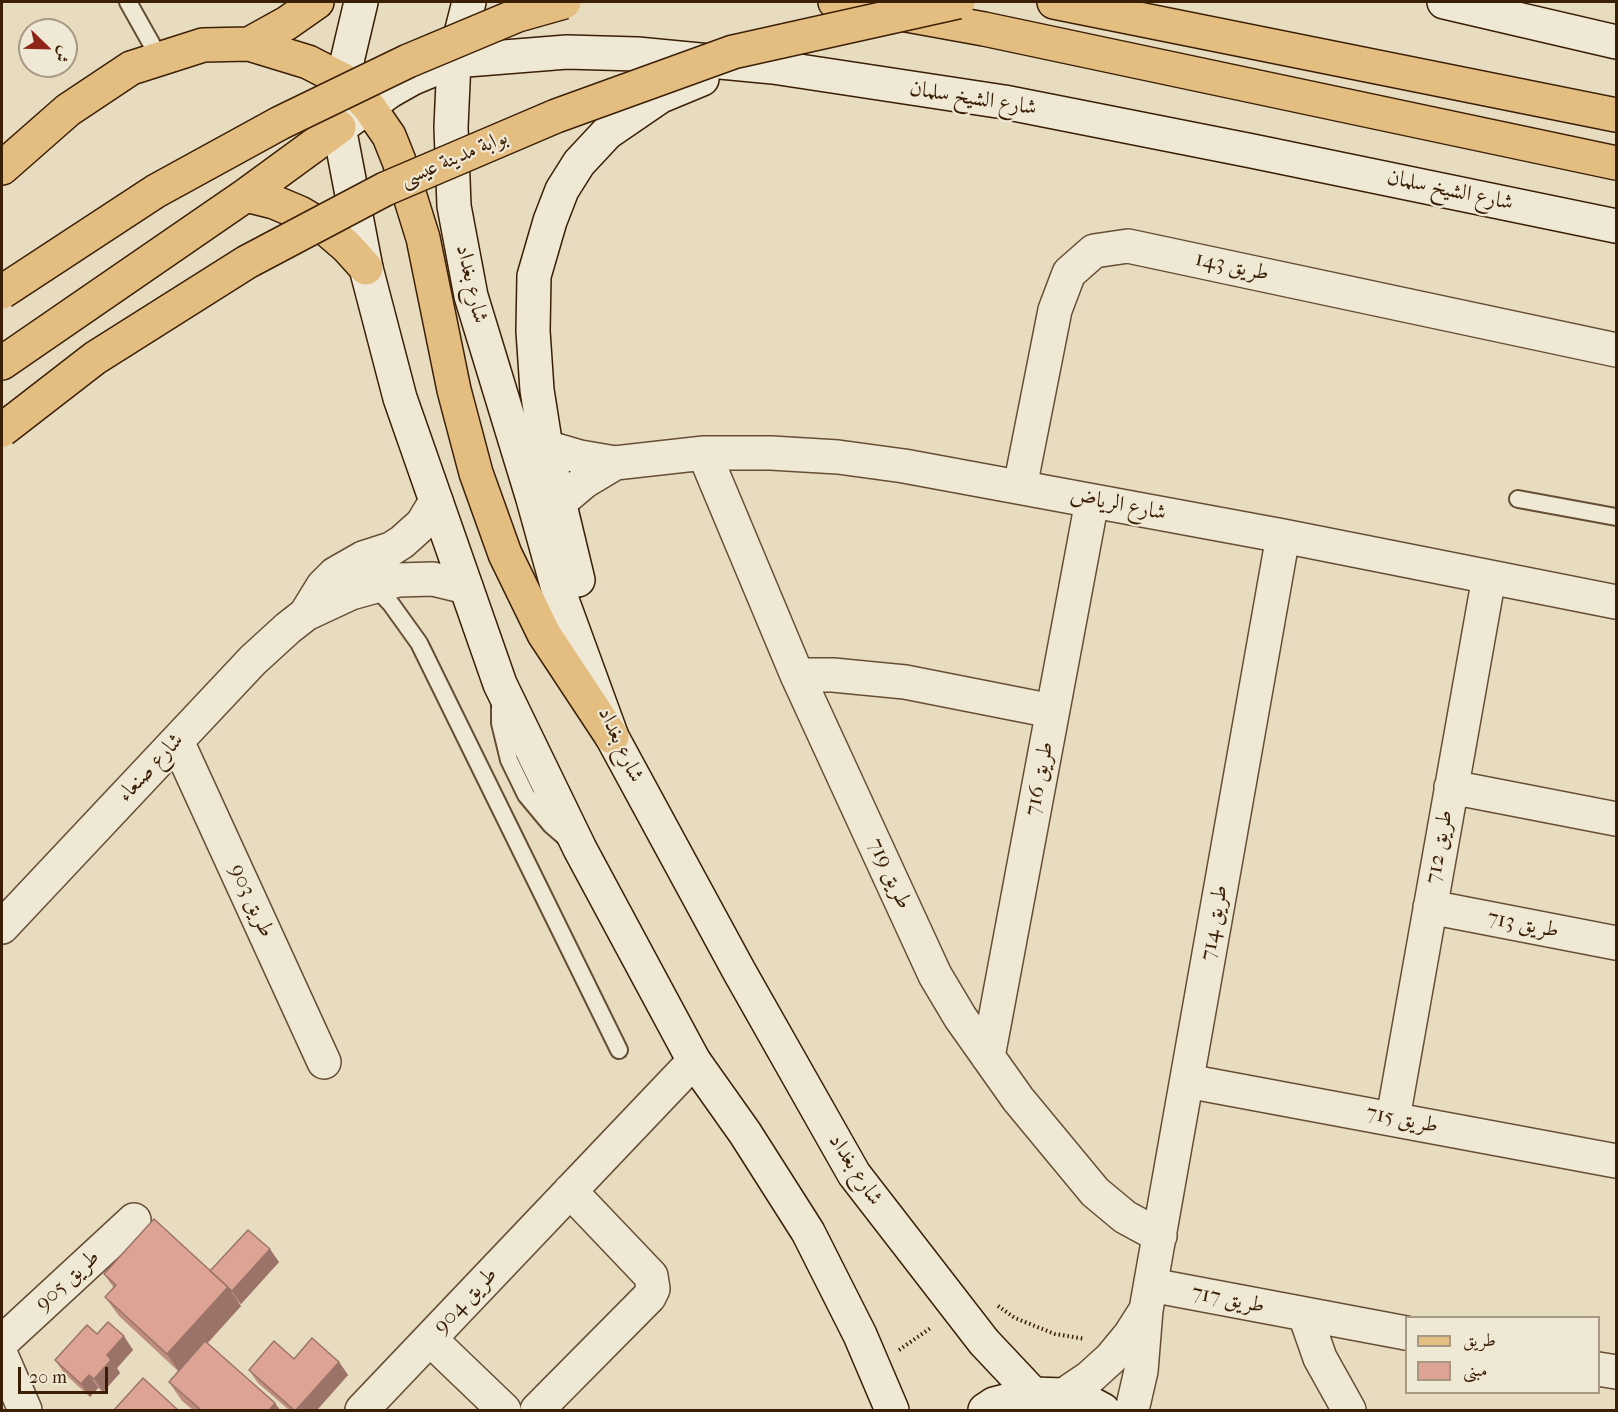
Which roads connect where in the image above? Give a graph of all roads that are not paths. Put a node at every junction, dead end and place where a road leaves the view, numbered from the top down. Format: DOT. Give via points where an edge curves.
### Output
graph roads {
  1 [pos="128,2"];
  2 [pos="317,2"];
  3 [pos="361,2"];
  4 [pos="469,2"];
  5 [pos="564,2"];
  6 [pos="835,2"];
  7 [pos="958,2"];
  8 [pos="1054,2"];
  9 [pos="1444,2"];
  10 [pos="1617,42"];
  11 [pos="249,44"];
  12 [pos="160,59"];
  13 [pos="454,61"];
  14 [pos="773,67"];
  15 [pos="345,81"];
  16 [pos="369,107"];
  17 [pos="1617,115"];
  18 [pos="339,127"];
  19 [pos="1617,163"];
  20 [pos="2,168"];
  21 [pos="246,195"];
  22 [pos="1617,226"];
  23 [pos="366,268"];
  24 [pos="2,291"];
  25 [pos="1617,350"];
  26 [pos="2,363"];
  27 [pos="2,430"];
  28 [pos="546,447"];
  29 [pos="704,453"];
  30 [pos="615,463"];
  31 [pos="1020,487"];
  32 [pos="1518,500"];
  33 [pos="436,501"];
  34 [pos="1092,501"];
  35 [pos="559,502"];
  36 [pos="1617,517"];
  37 [pos="1283,536"];
  38 [pos="1489,577"];
  39 [pos="374,586"];
  40 [pos="466,587"];
  41 [pos="1617,602"];
  42 [pos="306,614"];
  43 [pos="797,675"];
  44 [pos="1053,711"];
  45 [pos="612,737"];
  46 [pos="177,741"];
  47 [pos="1451,787"];
  48 [pos="1617,819"];
  49 [pos="1430,907"];
  50 [pos="2,927"];
  51 [pos="1617,944"];
  52 [pos="620,1050"];
  53 [pos="988,1057"];
  54 [pos="694,1061"];
  55 [pos="324,1062"];
  56 [pos="1187,1081"];
  57 [pos="1393,1118"];
  58 [pos="1617,1161"];
  59 [pos="570,1191"];
  60 [pos="134,1220"];
  61 [pos="1160,1236"];
  62 [pos="1149,1298"];
  63 [pos="1305,1315"];
  64 [pos="1405,1333"];
  65 [pos="430,1339"];
  66 [pos="2,1342"];
  67 [pos="2,1357"];
  68 [pos="1600,1369"];
  69 [pos="1617,1372"];
  70 [pos="1048,1394"];
  71 [pos="25,1410"];
  72 [pos="362,1410"];
  73 [pos="504,1410"];
  74 [pos="538,1410"];
  75 [pos="892,1410"];
  76 [pos="984,1410"];
  77 [pos="1103,1410"];
  78 [pos="1132,1410"];
  79 [pos="1349,1410"];
  1 -- 12 [label="lane"];
  2 -- 11 [label="main road"];
  3 -- 15 [label="street"];
  4 -- 13 [label="street, شارع بغداد"];
  5 -- 24 [label="main road, bridge" via="518,15 408,61 280,123 156,191"];
  6 -- 19 [label="main road" via="984,28"];
  7 -- 27 [label="main road, بوابة مدينة عيسى, bridge" via="733,52 556,116 405,180 247,262 95,358"];
  8 -- 17 [label="main road"];
  9 -- 10 [label="street"];
  11 -- 12 [label="main road" via="203,45"];
  11 -- 15 [label="main road" via="308,62"];
  12 -- 20 [label="main road" via="131,68 68,110"];
  13 -- 14 [label="street, شارع الشيخ سلمان" via="567,52 637,54"];
  13 -- 16 [label="street, شارع الشيخ سلمان" via="413,78"];
  13 -- 45 [label="street, شارع بغداد" via="454,206 471,296 558,589"];
  14 -- 22 [label="street, شارع الشيخ سلمان" via="1004,102"];
  14 -- 28 [label="street" via="712,75 661,96 608,133 579,163 562,190 534,276 536,378"];
  15 -- 16 [label="main road"];
  15 -- 18 [label="street"];
  16 -- 18 [label="street, شارع الشيخ سلمان"];
  16 -- 45 [label="main road" via="389,136 403,172 423,238 454,390 476,473 505,554 544,634"];
  18 -- 21 [label="main road"];
  18 -- 23 [label="street"];
  21 -- 23 [label="main road" via="274,202 325,228"];
  21 -- 26 [label="main road"];
  23 -- 33 [label="street" via="400,398"];
  25 -- 31 [label="street, طريق 143" via="1128,246 1094,251 1069,273 1055,310"];
  28 -- 30 [label="street, شارع الرياض"];
  28 -- 35 [label="street"];
  29 -- 30 [label="street, شارع الرياض"];
  29 -- 31 [label="street, شارع الرياض" via="838,457"];
  29 -- 43 [label="street, طريق 719"];
  30 -- 35 [label="street, شارع الرياض"];
  31 -- 34 [label="street, شارع الرياض"];
  32 -- 36 [label="lane"];
  33 -- 40 [label="street"];
  33 -- 42 [label="street, شارع صنعاء" via="422,524 402,542 334,574"];
  34 -- 37 [label="street, شارع الرياض"];
  34 -- 44 [label="street, طريق 716"];
  35 -- 45 [label="street" via="601,674"];
  37 -- 38 [label="street, شارع الرياض"];
  37 -- 56 [label="street, طريق 714"];
  38 -- 41 [label="street, شارع الرياض"];
  38 -- 47 [label="street, طريق 712"];
  39 -- 40 [label="street, شارع صنعاء" via="416,578"];
  39 -- 42 [label="street, شارع صنعاء"];
  39 -- 52 [label="lane" via="419,643"];
  40 -- 54 [label="street" via="500,684 580,849"];
  42 -- 46 [label="street, شارع صنعاء" via="270,643"];
  43 -- 44 [label="street" via="905,682"];
  43 -- 53 [label="street, طريق 719" via="935,975"];
  44 -- 53 [label="street, طريق 716"];
  45 -- 70 [label="street, شارع بغداد" via="854,1174 978,1334"];
  46 -- 50 [label="street, شارع صنعاء"];
  46 -- 55 [label="street, طريق 903"];
  47 -- 48 [label="street"];
  47 -- 49 [label="street, طريق 712"];
  49 -- 51 [label="street, طريق 713"];
  49 -- 57 [label="street, طريق 712"];
  53 -- 61 [label="street, طريق 719" via="1095,1192 1125,1217"];
  54 -- 59 [label="street, طريق 904"];
  54 -- 75 [label="street" via="808,1232 860,1335"];
  56 -- 57 [label="street, طريق 715"];
  56 -- 61 [label="street, طريق 714"];
  57 -- 58 [label="street, طريق 715"];
  59 -- 65 [label="street, طريق 904"];
  59 -- 74 [label="street" via="651,1276 653,1289 649,1298"];
  60 -- 66 [label="street, طريق 905"];
  61 -- 62 [label="street, طريق 714"];
  62 -- 63 [label="street, طريق 717"];
  62 -- 70 [label="street, طريق 714" via="1130,1335 1111,1358 1089,1378"];
  62 -- 78 [label="street, طريق 714" via="1141,1371"];
  63 -- 64 [label="street, طريق 717"];
  63 -- 79 [label="street" via="1320,1358"];
  65 -- 72 [label="street, طريق 904"];
  65 -- 73 [label="street"];
  67 -- 71 [label="street"];
  68 -- 69 [label="street"];
  70 -- 76 [label="street" via="994,1404"];
  70 -- 77 [label="street" via="1088,1402"];
}
